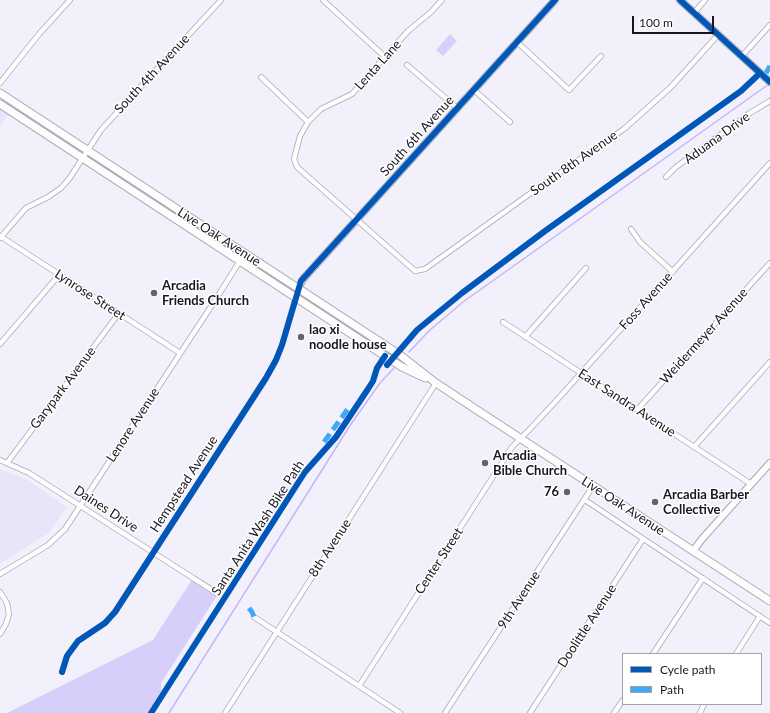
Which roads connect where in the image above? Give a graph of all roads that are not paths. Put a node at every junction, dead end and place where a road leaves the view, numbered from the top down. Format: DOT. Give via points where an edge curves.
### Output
graph roads {
  1 [pos="70,0"];
  2 [pos="221,0"];
  3 [pos="323,0"];
  4 [pos="442,0"];
  5 [pos="554,0"];
  6 [pos="680,0"];
  7 [pos="705,0"];
  8 [pos="694,13"];
  9 [pos="770,25"];
  10 [pos="718,35"];
  11 [pos="517,42"];
  12 [pos="385,56"];
  13 [pos="601,56"];
  14 [pos="742,56"];
  15 [pos="407,65"];
  16 [pos="261,77"];
  17 [pos="768,80"];
  18 [pos="0,83"];
  19 [pos="474,90"];
  20 [pos="0,93"];
  21 [pos="770,101"];
  22 [pos="0,104"];
  23 [pos="457,108"];
  24 [pos="308,122"];
  25 [pos="510,122"];
  26 [pos="88,152"];
  27 [pos="83,159"];
  28 [pos="770,163"];
  29 [pos="666,177"];
  30 [pos="356,220"];
  31 [pos="631,229"];
  32 [pos="0,237"];
  33 [pos="246,254"];
  34 [pos="240,261"];
  35 [pos="770,263"];
  36 [pos="586,268"];
  37 [pos="673,272"];
  38 [pos="59,275"];
  39 [pos="298,289"];
  40 [pos="295,298"];
  41 [pos="119,313"];
  42 [pos="503,322"];
  43 [pos="525,337"];
  44 [pos="0,344"];
  45 [pos="180,353"];
  46 [pos="770,362"];
  47 [pos="581,373"];
  48 [pos="436,383"];
  49 [pos="637,410"];
  50 [pos="521,438"];
  51 [pos="694,447"];
  52 [pos="0,460"];
  53 [pos="7,463"];
  54 [pos="770,463"];
  55 [pos="751,484"];
  56 [pos="593,486"];
  57 [pos="585,500"];
  58 [pos="80,506"];
  59 [pos="643,539"];
  60 [pos="694,551"];
  61 [pos="153,553"];
  62 [pos="0,574"];
  63 [pos="703,578"];
  64 [pos="0,592"];
  65 [pos="218,594"];
  66 [pos="769,598"];
  67 [pos="760,616"];
  68 [pos="254,617"];
  69 [pos="770,623"];
  70 [pos="276,631"];
  71 [pos="0,634"];
  72 [pos="654,653"];
  73 [pos="737,653"];
  74 [pos="62,672"];
  75 [pos="359,686"];
  76 [pos="622,701"];
  77 [pos="225,713"];
  78 [pos="400,713"];
  79 [pos="445,713"];
  80 [pos="530,713"];
  81 [pos="614,713"];
  1 -- 18 [label="street"];
  2 -- 26 [label="street, South 4th Avenue" via="101,130"];
  3 -- 12 [label="street"];
  4 -- 12 [label="street, Lenta Lane" via="408,30"];
  5 -- 11 [label="street, South 6th Avenue"];
  6 -- 8 [label="street"];
  7 -- 8 [label="street"];
  8 -- 10 [label="street"];
  9 -- 14 [label="street"];
  10 -- 14 [label="street"];
  10 -- 30 [label="street, South 8th Avenue" via="671,88 624,129 542,184 425,269 415,271"];
  11 -- 13 [label="street" via="569,90"];
  11 -- 19 [label="street, South 6th Avenue"];
  12 -- 24 [label="street, Lenta Lane" via="352,94 321,110"];
  14 -- 17 [label="street"];
  15 -- 23 [label="street"];
  16 -- 24 [label="street"];
  19 -- 23 [label="street, South 6th Avenue"];
  19 -- 25 [label="street"];
  20 -- 26 [label="main road, Live Oak Avenue"];
  21 -- 29 [label="street, Aduana Drive"];
  22 -- 27 [label="main road, Live Oak Avenue"];
  23 -- 30 [label="street, South 6th Avenue"];
  24 -- 30 [label="street" via="300,136 294,159 297,167"];
  26 -- 27 [label="street, South 4th Avenue"];
  26 -- 33 [label="main road, Live Oak Avenue"];
  27 -- 32 [label="street, South 4th Avenue" via="61,188 26,208"];
  27 -- 34 [label="main road, Live Oak Avenue"];
  28 -- 37 [label="street, Foss Avenue"];
  30 -- 39 [label="street, South 6th Avenue" via="301,281"];
  31 -- 37 [label="street" via="640,242"];
  32 -- 38 [label="street, Lynrose Street"];
  33 -- 34 [label="street, Lenore Avenue"];
  33 -- 39 [label="main road, Live Oak Avenue"];
  34 -- 40 [label="main road, Live Oak Avenue"];
  34 -- 45 [label="street, Lenore Avenue"];
  35 -- 49 [label="street, Weidermeyer Avenue"];
  36 -- 43 [label="street"];
  37 -- 47 [label="street, Foss Avenue"];
  38 -- 41 [label="street, Lynrose Street"];
  38 -- 44 [label="street"];
  39 -- 40 [label="street, Hempstead Avenue"];
  39 -- 48 [label="main road, Live Oak Avenue" via="408,360"];
  40 -- 48 [label="main road, Live Oak Avenue" via="402,367"];
  40 -- 61 [label="street, Hempstead Avenue" via="276,360 266,378"];
  41 -- 45 [label="street, Lynrose Street"];
  41 -- 53 [label="street, Garypark Avenue"];
  42 -- 43 [label="street, East Sandra Avenue"];
  43 -- 47 [label="street, East Sandra Avenue"];
  45 -- 58 [label="street, Lenore Avenue"];
  46 -- 51 [label="street"];
  47 -- 49 [label="street, East Sandra Avenue"];
  47 -- 50 [label="street, Foss Avenue"];
  48 -- 50 [label="main road, Live Oak Avenue"];
  48 -- 70 [label="street, 8th Avenue"];
  49 -- 51 [label="street, East Sandra Avenue"];
  50 -- 56 [label="main road, Live Oak Avenue"];
  50 -- 75 [label="street, Center Street" via="512,447"];
  51 -- 55 [label="street, East Sandra Avenue"];
  52 -- 53 [label="street, Daines Drive"];
  53 -- 58 [label="street, Daines Drive" via="29,473"];
  54 -- 55 [label="street"];
  55 -- 60 [label="street"];
  56 -- 57 [label="street, 9th Avenue"];
  56 -- 60 [label="main road, Live Oak Avenue"];
  57 -- 59 [label="street, Live Oak Avenue"];
  57 -- 79 [label="street, 9th Avenue"];
  58 -- 61 [label="street, Daines Drive"];
  58 -- 62 [label="street, Lenore Avenue" via="65,529 48,545"];
  59 -- 63 [label="street, Live Oak Avenue"];
  59 -- 80 [label="street, Doolittle Avenue"];
  60 -- 66 [label="main road, Live Oak Avenue"];
  61 -- 65 [label="street, Daines Drive"];
  61 -- 74 [label="street, Hempstead Avenue" via="105,624 78,641 72,648"];
  63 -- 67 [label="street, Live Oak Avenue"];
  63 -- 72 [label="street"];
  64 -- 71 [label="street" via="7,603 9,614"];
  67 -- 69 [label="street, Live Oak Avenue"];
  67 -- 73 [label="street"];
  68 -- 70 [label="street"];
  70 -- 75 [label="street"];
  70 -- 77 [label="street, 8th Avenue"];
  75 -- 78 [label="street"];
  76 -- 81 [label="street"];
}
